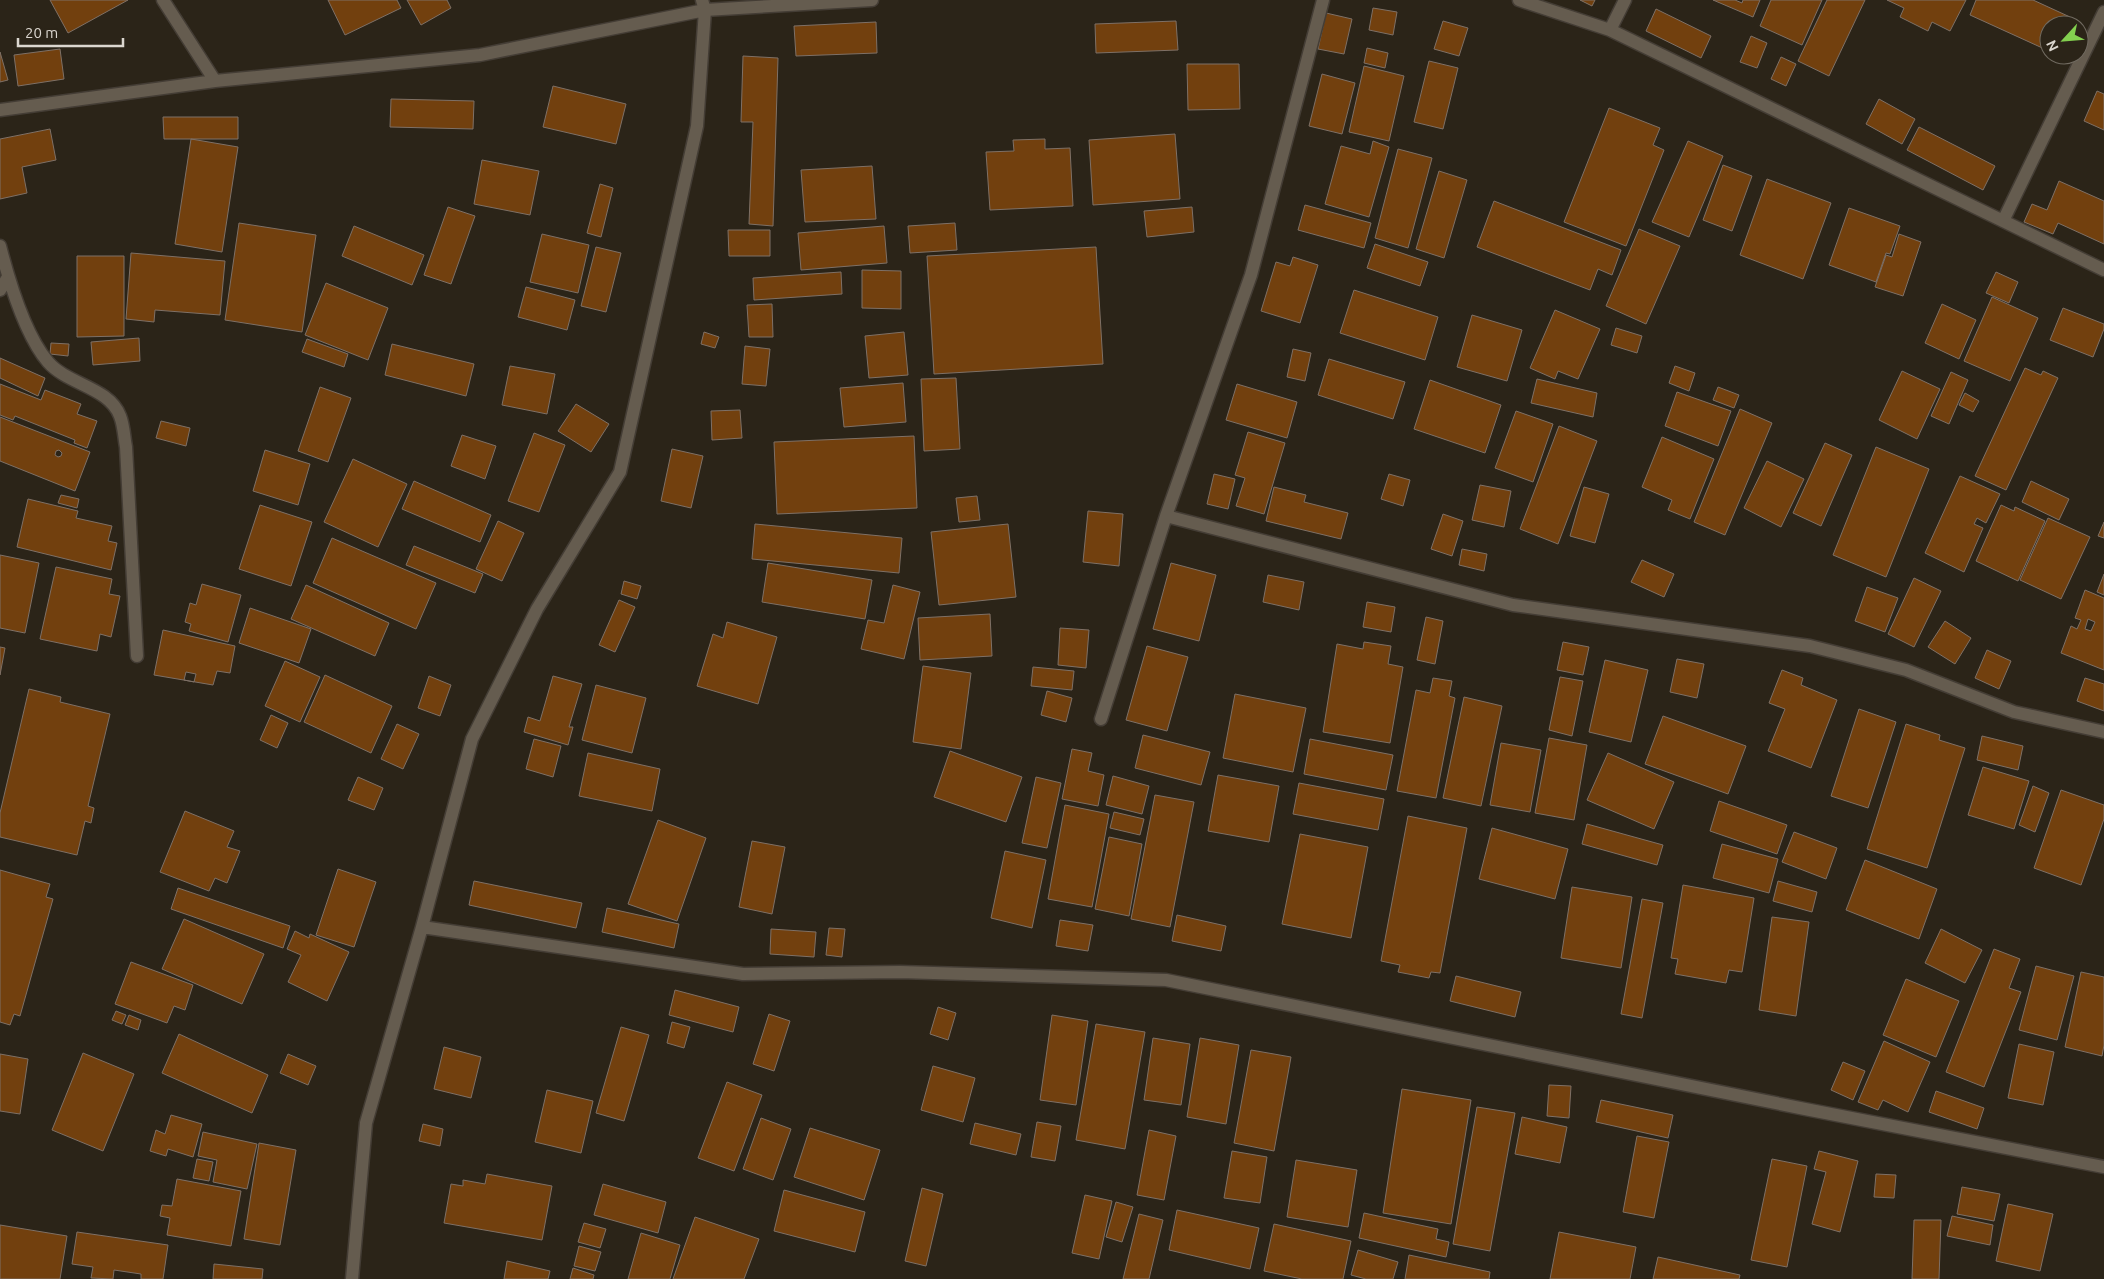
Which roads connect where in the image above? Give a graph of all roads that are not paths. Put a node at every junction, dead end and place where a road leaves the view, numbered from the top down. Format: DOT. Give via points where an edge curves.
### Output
graph roads {
  1 [pos="163,0"];
  2 [pos="872,0"];
  3 [pos="1323,0"];
  4 [pos="1519,0"];
  5 [pos="1625,0"];
  6 [pos="704,5"];
  7 [pos="2104,12"];
  8 [pos="1610,30"];
  9 [pos="215,81"];
  10 [pos="0,110"];
  11 [pos="2003,221"];
  12 [pos="0,246"];
  13 [pos="2104,270"];
  14 [pos="8,277"];
  15 [pos="0,290"];
  16 [pos="1166,516"];
  17 [pos="137,656"];
  18 [pos="1101,719"];
  19 [pos="2104,732"];
  20 [pos="422,927"];
  21 [pos="2104,1167"];
  22 [pos="352,1279"];
  1 -- 9 [label="street"];
  2 -- 6 [label="street"];
  3 -- 16 [label="street" via="1251,274"];
  4 -- 8 [label="street"];
  5 -- 8 [label="street"];
  6 -- 9 [label="street" via="480,55"];
  6 -- 20 [label="street" via="697,126 620,472 537,609 472,739"];
  7 -- 11 [label="street"];
  8 -- 11 [label="street"];
  9 -- 10 [label="street"];
  11 -- 13 [label="street"];
  12 -- 14 [label="street"];
  14 -- 15 [label="street"];
  14 -- 17 [label="street" via="35,345 50,364 70,379 104,396 120,416 126,447"];
  16 -- 18 [label="street"];
  16 -- 19 [label="street" via="1513,606 1810,646 1906,670 2014,712"];
  20 -- 21 [label="street" via="742,974 900,972 1166,980 1805,1110"];
  20 -- 22 [label="street" via="366,1123"];
}
